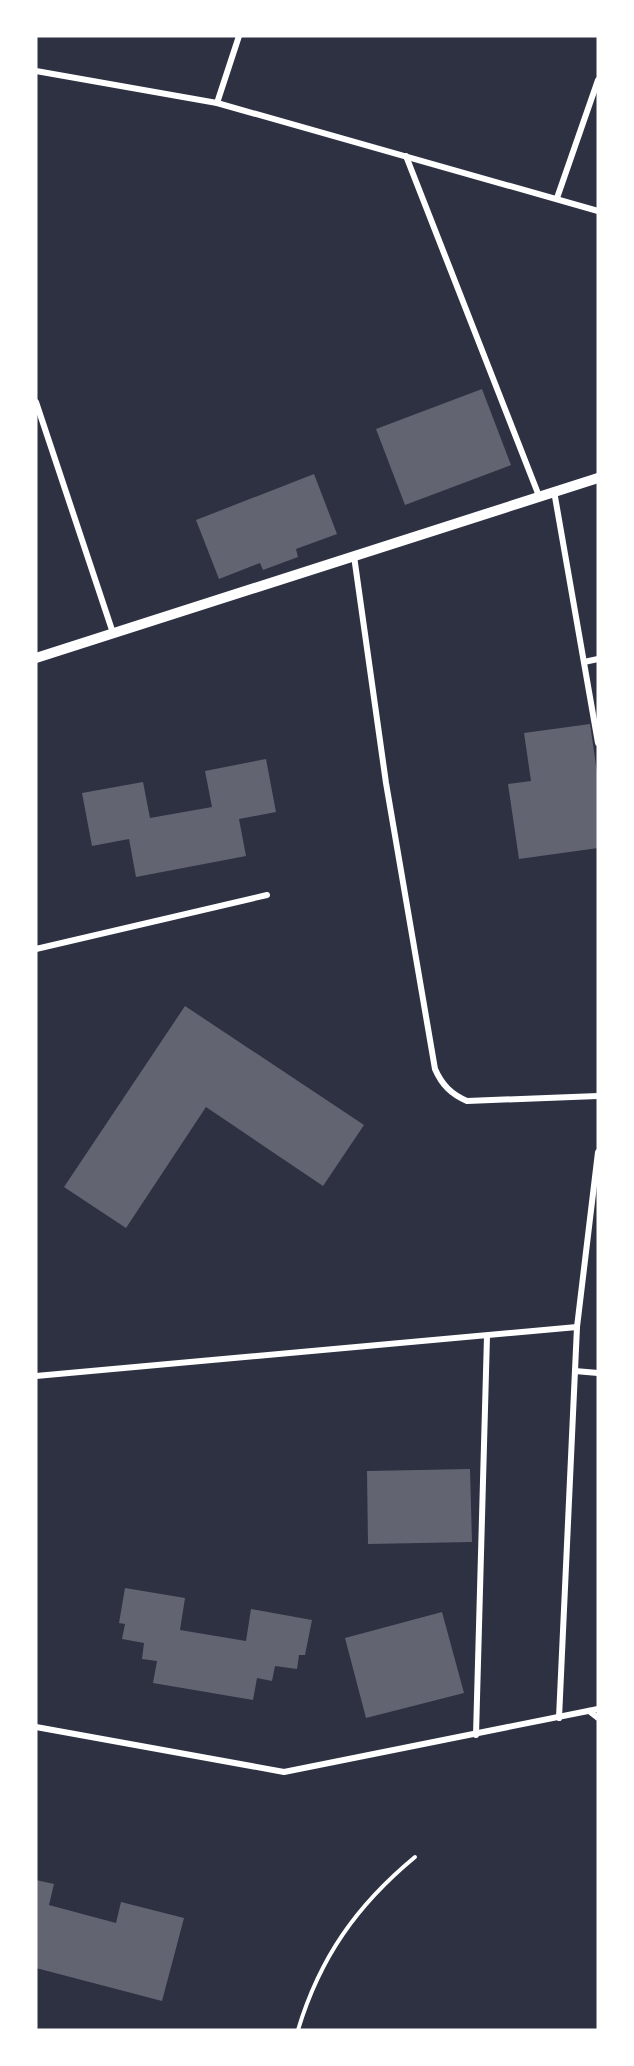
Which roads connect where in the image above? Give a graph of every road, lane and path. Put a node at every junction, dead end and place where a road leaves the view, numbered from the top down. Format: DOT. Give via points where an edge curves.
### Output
graph roads {
  1 [pos="239,36"];
  2 [pos="36,71"];
  3 [pos="598,80"];
  4 [pos="217,103"];
  5 [pos="406,156"];
  6 [pos="556,198"];
  7 [pos="598,211"];
  8 [pos="36,402"];
  9 [pos="598,478"];
  10 [pos="554,492"];
  11 [pos="539,496"];
  12 [pos="354,556"];
  13 [pos="113,633"];
  14 [pos="36,658"];
  15 [pos="598,659"];
  16 [pos="584,662"];
  17 [pos="598,743"];
  18 [pos="267,895"];
  19 [pos="36,949"];
  20 [pos="598,1096"];
  21 [pos="598,1152"];
  22 [pos="577,1327"];
  23 [pos="487,1336"];
  24 [pos="575,1371"];
  25 [pos="598,1372"];
  26 [pos="36,1376"];
  27 [pos="598,1709"];
  28 [pos="589,1711"];
  29 [pos="559,1718"];
  30 [pos="598,1718"];
  31 [pos="36,1727"];
  32 [pos="476,1735"];
  33 [pos="415,1857"];
  34 [pos="298,2030"];
  1 -- 4 [label="street"];
  2 -- 4 [label="street"];
  3 -- 6 [label="street"];
  4 -- 5 [label="street"];
  5 -- 6 [label="street"];
  5 -- 11 [label="street"];
  6 -- 7 [label="street"];
  8 -- 13 [label="street"];
  9 -- 10 [label="street"];
  10 -- 11 [label="street"];
  10 -- 16 [label="street"];
  11 -- 12 [label="street"];
  12 -- 13 [label="street"];
  12 -- 20 [label="street" via="386,783 440,1079 456,1097 467,1101"];
  13 -- 14 [label="street"];
  15 -- 16 [label="street"];
  16 -- 17 [label="street"];
  18 -- 19 [label="street"];
  21 -- 22 [label="street"];
  22 -- 23 [label="street"];
  22 -- 24 [label="street"];
  23 -- 26 [label="street"];
  23 -- 32 [label="street"];
  24 -- 25 [label="street"];
  24 -- 29 [label="street"];
  27 -- 28 [label="street"];
  28 -- 29 [label="street"];
  28 -- 30 [label="street"];
  29 -- 32 [label="street"];
  31 -- 32 [label="street" via="284,1772"];
  33 -- 34 [label="path" via="363,1905 342,1934"];
}
